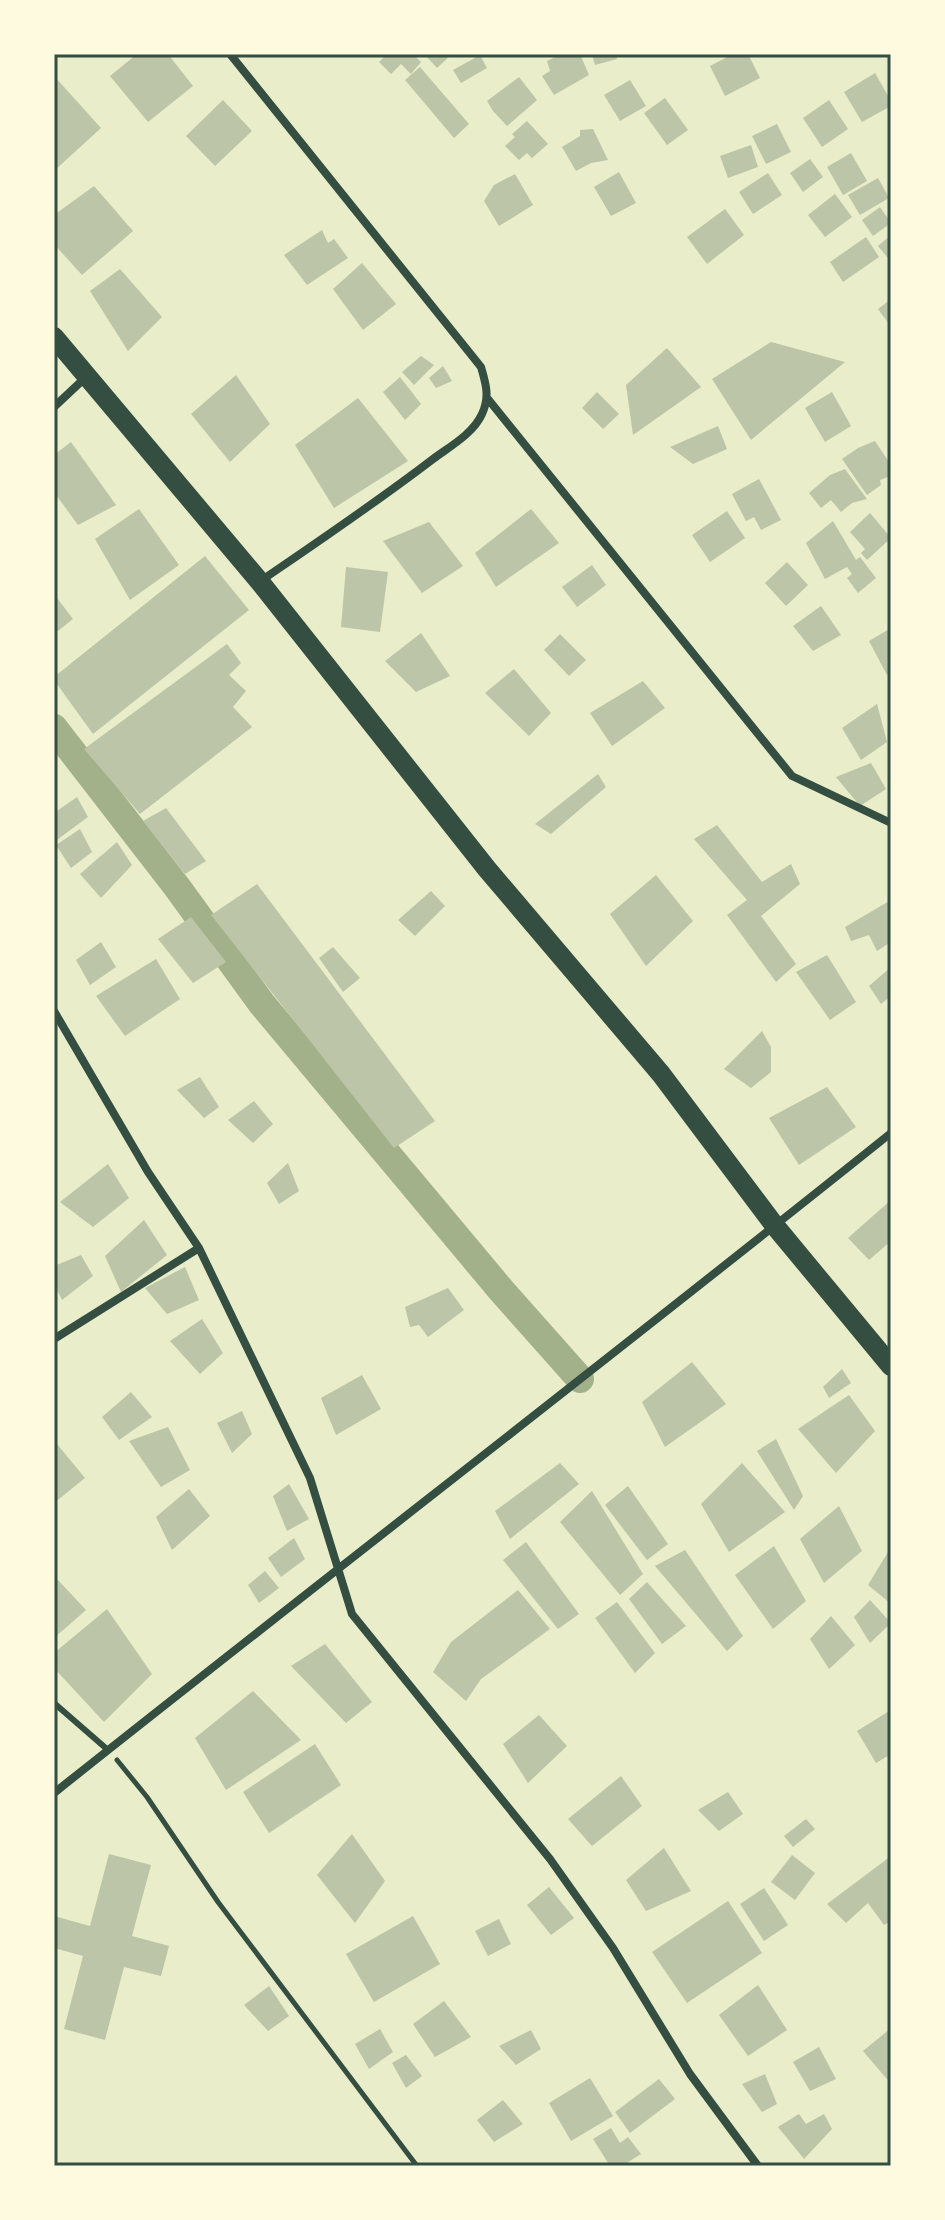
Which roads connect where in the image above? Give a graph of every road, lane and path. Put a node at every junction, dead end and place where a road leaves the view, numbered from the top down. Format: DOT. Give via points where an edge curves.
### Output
graph roads {
  1 [pos="230,54"];
  2 [pos="54,337"];
  3 [pos="87,377"];
  4 [pos="488,399"];
  5 [pos="54,407"];
  6 [pos="260,582"];
  7 [pos="891,823"];
  8 [pos="54,1011"];
  9 [pos="891,1133"];
  10 [pos="775,1226"];
  11 [pos="199,1248"];
  12 [pos="54,1339"];
  13 [pos="891,1366"];
  14 [pos="338,1567"];
  15 [pos="54,1703"];
  16 [pos="108,1750"];
  17 [pos="54,1793"];
  18 [pos="417,2166"];
  19 [pos="758,2166"];
  1 -- 4 [label="street" via="481,367"];
  2 -- 3 [label="main road"];
  3 -- 5 [label="street"];
  3 -- 6 [label="main road"];
  4 -- 6 [label="street" via="469,432"];
  4 -- 7 [label="street" via="792,776"];
  6 -- 10 [label="main road" via="487,869 661,1074"];
  8 -- 11 [label="street"];
  9 -- 10 [label="street"];
  10 -- 13 [label="main road"];
  10 -- 14 [label="street"];
  11 -- 12 [label="street"];
  11 -- 14 [label="street" via="310,1478"];
  14 -- 16 [label="street"];
  14 -- 19 [label="street" via="352,1614 550,1859 613,1948 690,2074"];
  15 -- 16 [label="lane"];
  16 -- 17 [label="street"];
  16 -- 18 [label="path"];
}
